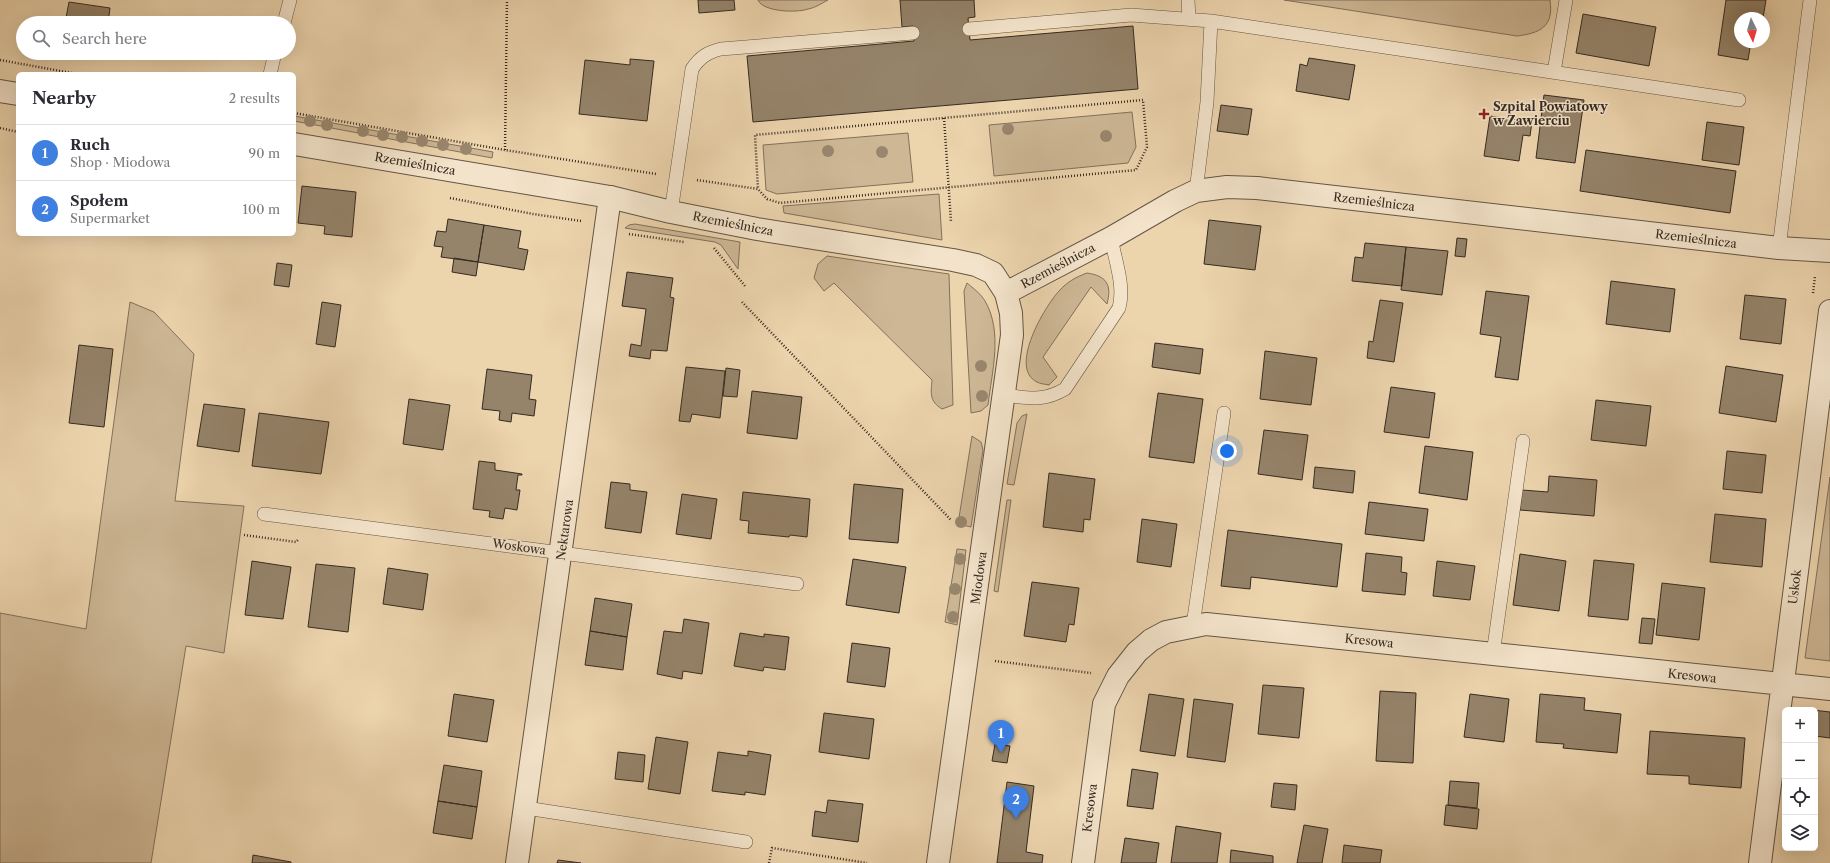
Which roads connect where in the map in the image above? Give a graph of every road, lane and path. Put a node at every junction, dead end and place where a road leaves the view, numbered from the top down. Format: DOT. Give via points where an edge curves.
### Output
graph roads {
  1 [pos="290,0"];
  2 [pos="507,0"];
  3 [pos="1188,0"];
  4 [pos="1566,0"];
  5 [pos="1810,0"];
  6 [pos="286,16"];
  7 [pos="1189,19"];
  8 [pos="1211,21"];
  9 [pos="969,29"];
  10 [pos="913,33"];
  11 [pos="0,60"];
  12 [pos="273,60"];
  13 [pos="66,72"];
  14 [pos="270,72"];
  15 [pos="1554,72"];
  16 [pos="0,91"];
  17 [pos="16,94"];
  18 [pos="1739,100"];
  19 [pos="296,113"];
  20 [pos="944,118"];
  21 [pos="0,128"];
  22 [pos="16,132"];
  23 [pos="296,144"];
  24 [pos="505,150"];
  25 [pos="676,177"];
  26 [pos="949,187"];
  27 [pos="758,189"];
  28 [pos="1196,191"];
  29 [pos="610,197"];
  30 [pos="671,212"];
  31 [pos="533,214"];
  32 [pos="951,222"];
  33 [pos="606,229"];
  34 [pos="1111,238"];
  35 [pos="685,243"];
  36 [pos="708,246"];
  37 [pos="1779,248"];
  38 [pos="1830,251"];
  39 [pos="745,286"];
  40 [pos="1006,293"];
  41 [pos="742,302"];
  42 [pos="1830,311"];
  43 [pos="1005,395"];
  44 [pos="1224,413"];
  45 [pos="1523,441"];
  46 [pos="264,514"];
  47 [pos="951,520"];
  48 [pos="562,553"];
  49 [pos="797,584"];
  50 [pos="1193,625"];
  51 [pos="1493,654"];
  52 [pos="995,661"];
  53 [pos="1118,676"];
  54 [pos="1783,686"];
  55 [pos="1830,690"];
  56 [pos="526,808"];
  57 [pos="746,842"];
  58 [pos="517,863"];
  59 [pos="769,863"];
  60 [pos="867,863"];
  61 [pos="938,863"];
  62 [pos="1083,863"];
  63 [pos="1760,863"];
  1 -- 6 [label="lane"];
  2 -- 24 [label="path"];
  3 -- 7 [label="lane"];
  4 -- 15 [label="lane"];
  5 -- 37 [label="lane"];
  7 -- 8 [label="lane"];
  7 -- 9 [label="lane" via="1131,15"];
  8 -- 15 [label="lane"];
  8 -- 28 [label="lane" via="1207,102"];
  10 -- 25 [label="lane" via="721,50 704,55 692,69"];
  11 -- 13 [label="path"];
  12 -- 14 [label="lane"];
  15 -- 18 [label="lane"];
  16 -- 17 [label="street"];
  19 -- 24 [label="path"];
  20 -- 26 [label="path"];
  20 -- 26 [label="path" via="1143,100 1147,147 1136,170"];
  20 -- 27 [label="path" via="755,135"];
  21 -- 22 [label="path"];
  23 -- 29 [label="street, Rzemieślnicza"];
  24 -- 25 [label="path"];
  25 -- 27 [label="path"];
  25 -- 30 [label="lane"];
  26 -- 27 [label="path" via="780,203 766,199"];
  26 -- 32 [label="path"];
  28 -- 34 [label="street, Rzemieślnicza"];
  28 -- 37 [label="street, Rzemieślnicza" via="1227,187 1257,188"];
  29 -- 30 [label="street, Rzemieślnicza"];
  29 -- 33 [label="street, Nektarowa"];
  30 -- 40 [label="street, Rzemieślnicza" via="808,238 976,265 993,273"];
  31 -- 33 [label="path" via="586,222 593,227"];
  33 -- 35 [label="path"];
  33 -- 48 [label="street, Nektarowa"];
  34 -- 40 [label="street, Rzemieślnicza"];
  34 -- 43 [label="lane" via="1121,299 1118,308 1065,389 1054,396 1036,399"];
  36 -- 39 [label="path" via="716,248"];
  37 -- 38 [label="street, Rzemieślnicza"];
  40 -- 43 [label="street, Miodowa" via="1011,313 1012,335"];
  41 -- 47 [label="path"];
  42 -- 54 [label="street, Uskok"];
  43 -- 61 [label="street, Miodowa"];
  44 -- 50 [label="lane"];
  45 -- 51 [label="lane"];
  46 -- 48 [label="lane, Woskowa"];
  48 -- 49 [label="lane, Woskowa"];
  48 -- 56 [label="street, Nektarowa"];
  50 -- 51 [label="street, Kresowa" via="1206,624"];
  50 -- 53 [label="street, Kresowa" via="1166,632 1151,640 1137,652"];
  51 -- 54 [label="street, Kresowa"];
  52 -- 53 [label="path"];
  53 -- 62 [label="street, Kresowa" via="1104,704"];
  54 -- 55 [label="street, Kresowa"];
  54 -- 63 [label="street, Uskok"];
  56 -- 57 [label="lane"];
  56 -- 58 [label="street, Nektarowa"];
  59 -- 60 [label="path" via="772,848"];
}
